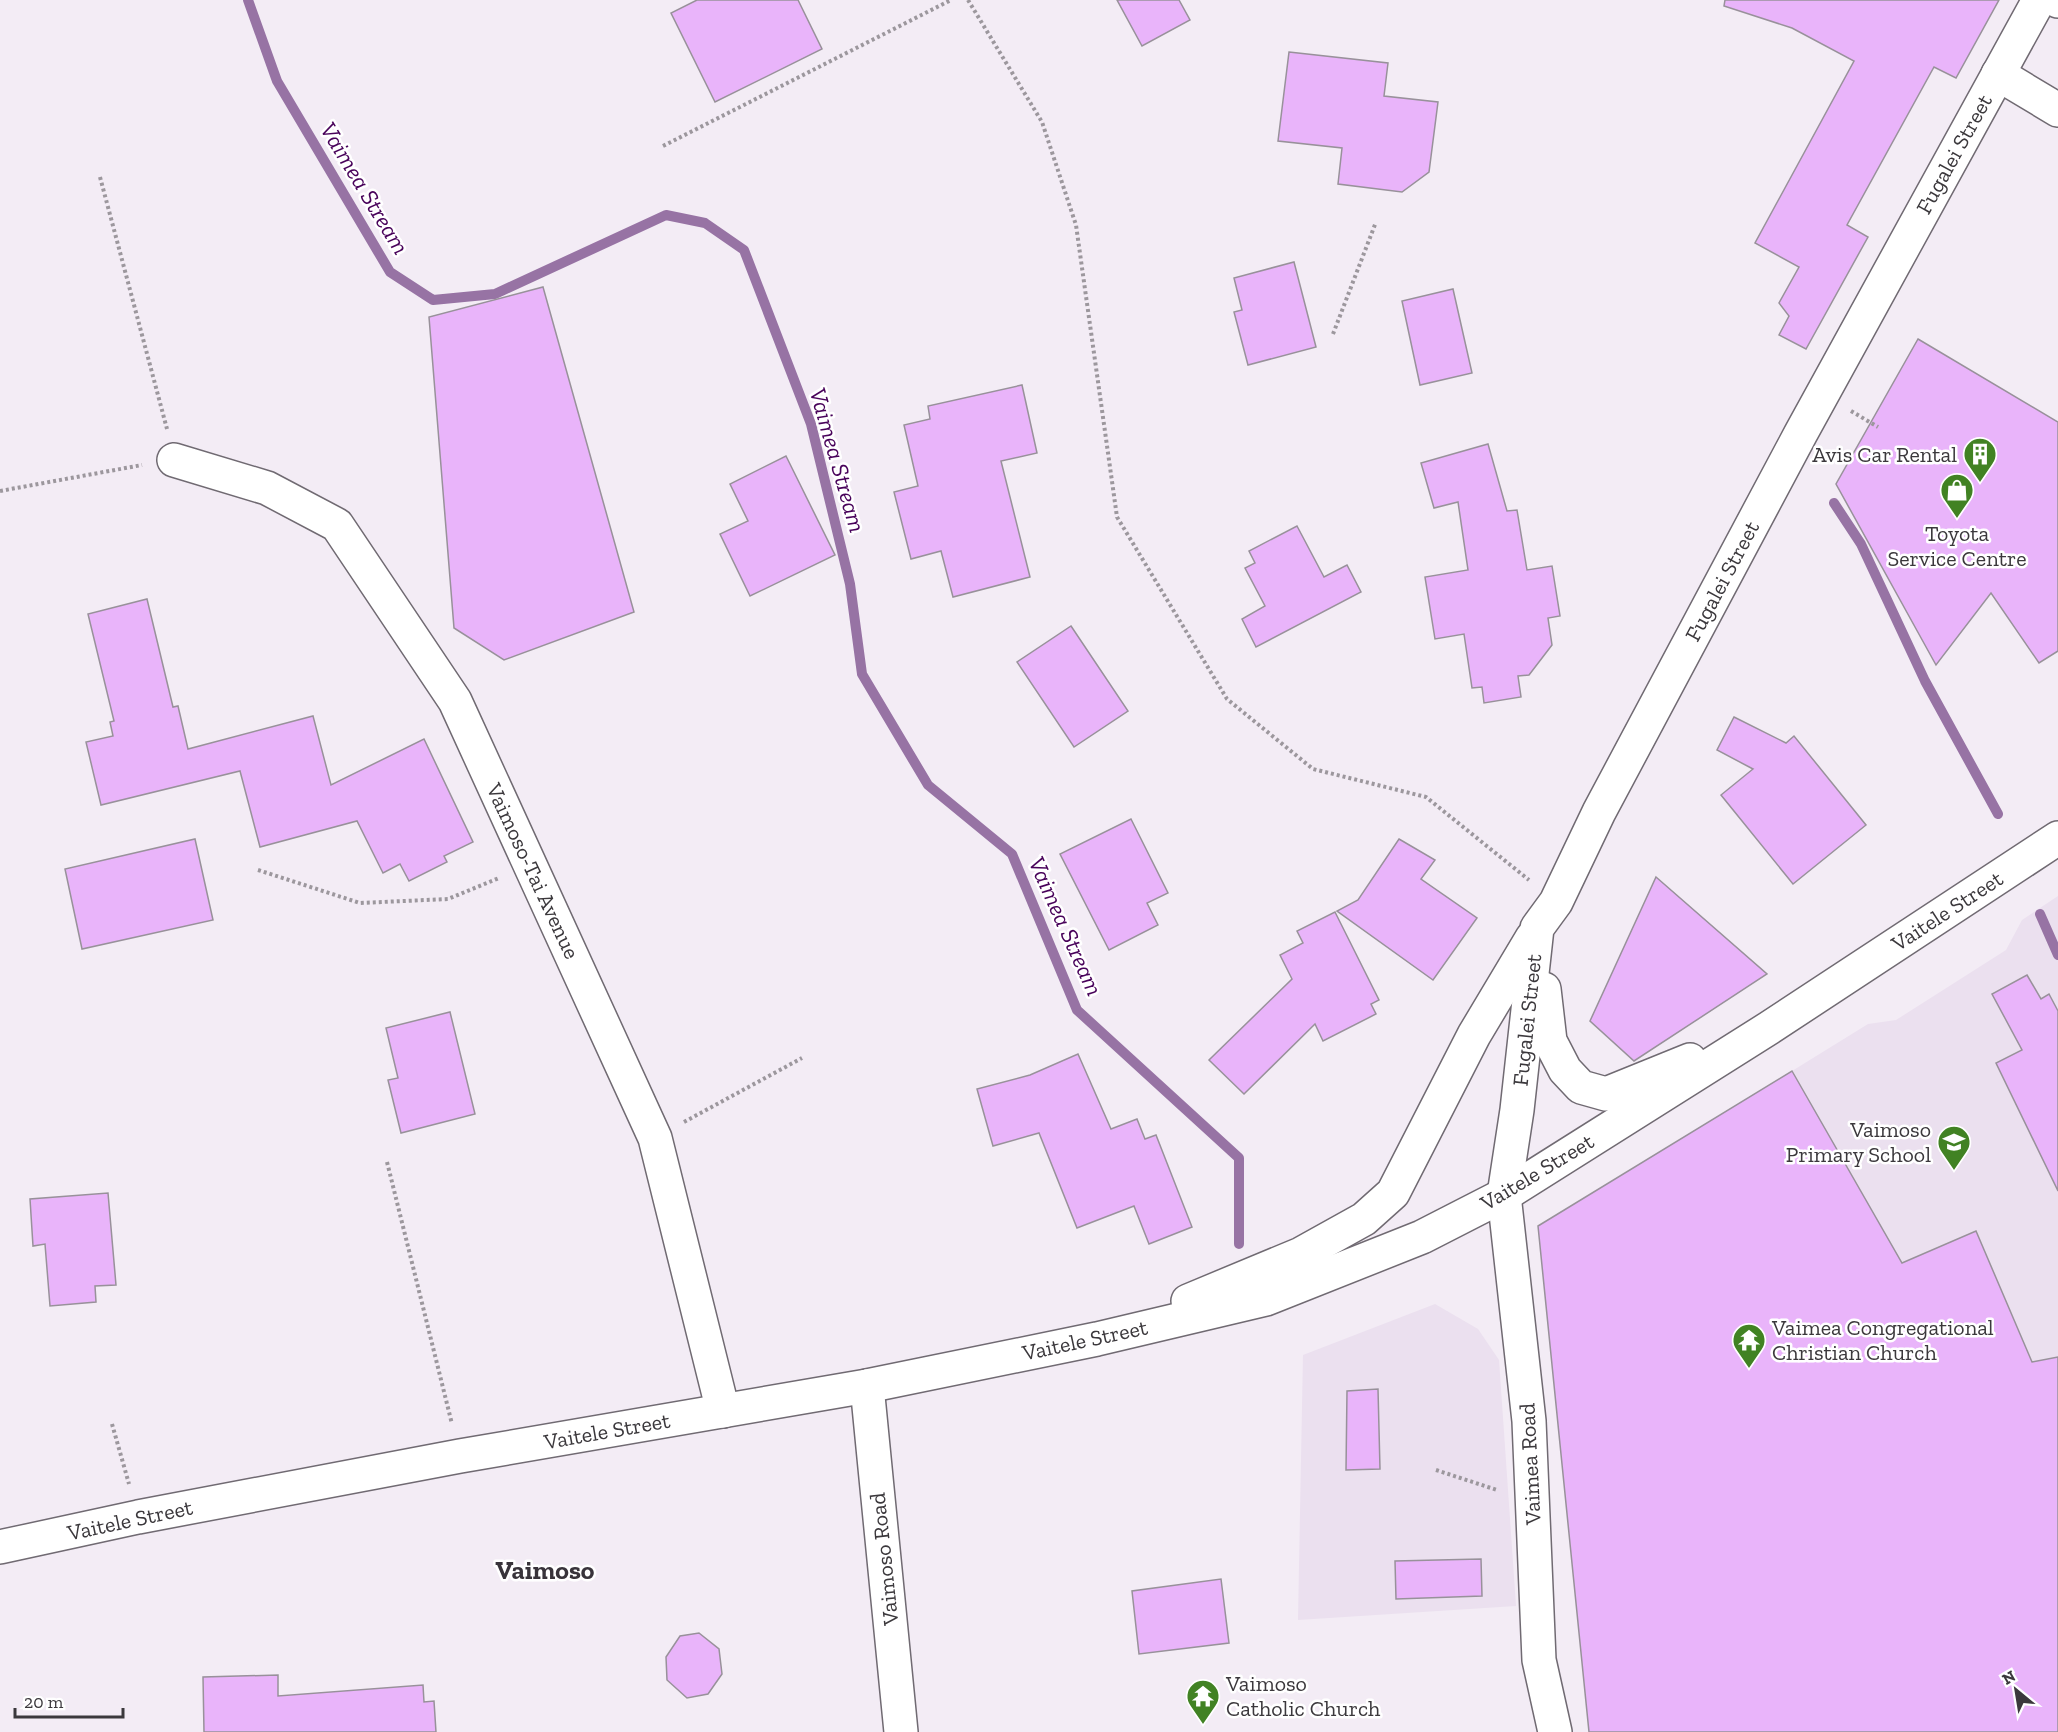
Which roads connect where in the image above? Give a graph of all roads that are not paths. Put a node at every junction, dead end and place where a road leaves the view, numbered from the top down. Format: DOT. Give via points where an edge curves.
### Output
graph roads {
  1 [pos="2039,0"];
  2 [pos="1998,74"];
  3 [pos="2058,110"];
  4 [pos="174,460"];
  5 [pos="2058,838"];
  6 [pos="1547,915"];
  7 [pos="1769,1028"];
  8 [pos="1504,1195"];
  9 [pos="1098,1339"];
  10 [pos="867,1386"];
  11 [pos="723,1411"];
  12 [pos="0,1547"];
  13 [pos="901,1732"];
  14 [pos="1555,1732"];
  1 -- 2 [label="main road, Fugalei Street"];
  2 -- 3 [label="main road"];
  2 -- 6 [label="main road, Fugalei Street" via="1795,444"];
  4 -- 11 [label="main road, Vaimoso-Tai Avenue" via="267,488 337,525 455,701 655,1138"];
  5 -- 7 [label="main road, Vaitele Street"];
  6 -- 7 [label="main road" via="1550,1041 1565,1070 1581,1087 1606,1094"];
  6 -- 8 [label="main road, Fugalei Street"];
  6 -- 9 [label="main road" via="1474,1035 1393,1193 1364,1219 1301,1254"];
  7 -- 8 [label="main road, Vaitele Street"];
  8 -- 9 [label="main road, Vaitele Street" via="1422,1237 1266,1299"];
  8 -- 14 [label="main road, Vaimea Road" via="1529,1421 1539,1660"];
  9 -- 10 [label="main road, Vaitele Street"];
  10 -- 11 [label="main road, Vaitele Street"];
  10 -- 13 [label="main road, Vaimoso Road"];
  11 -- 12 [label="main road, Vaitele Street" via="460,1456"];
}
